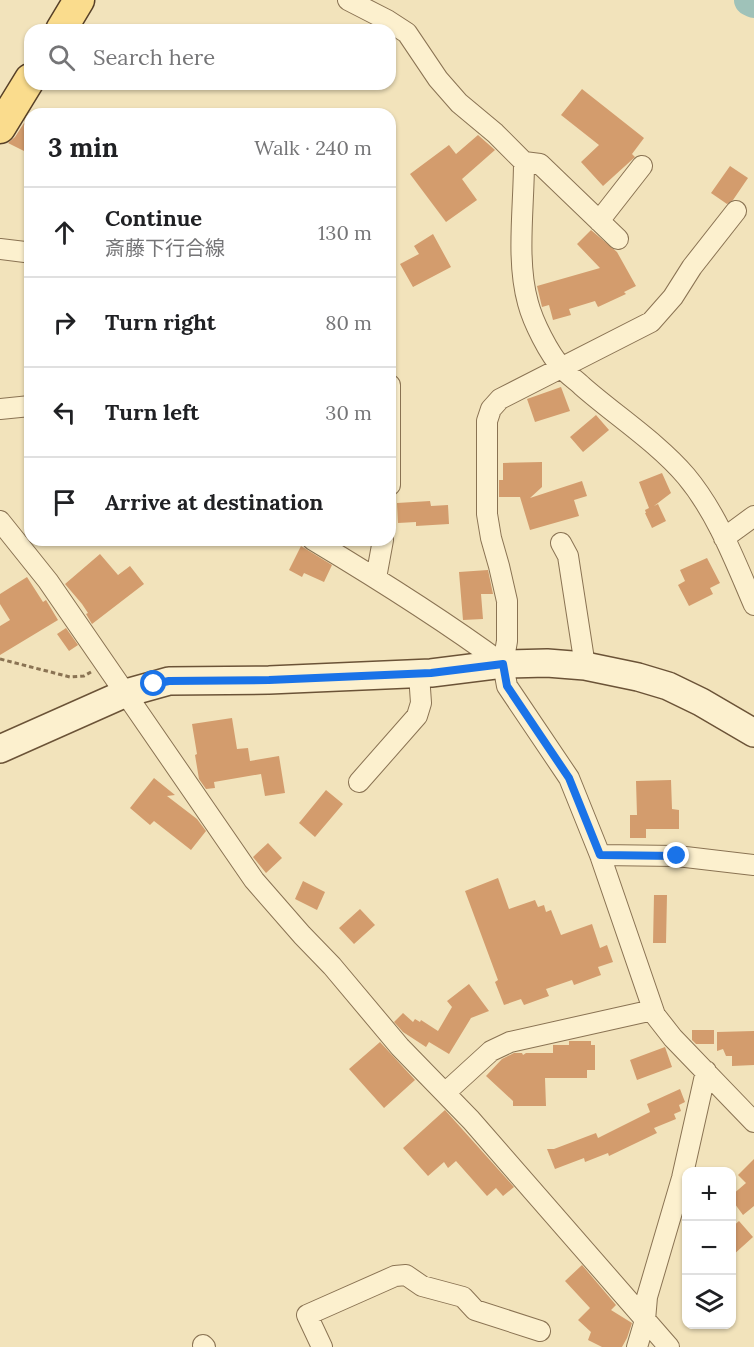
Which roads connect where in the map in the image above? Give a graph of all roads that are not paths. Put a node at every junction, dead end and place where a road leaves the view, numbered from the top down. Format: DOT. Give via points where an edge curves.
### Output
graph roads {
  1 [pos="79,0"];
  2 [pos="348,0"];
  3 [pos="64,24"];
  4 [pos="393,24"];
  5 [pos="396,26"];
  6 [pos="24,89"];
  7 [pos="0,128"];
  8 [pos="524,162"];
  9 [pos="642,166"];
  10 [pos="736,211"];
  11 [pos="599,221"];
  12 [pos="618,239"];
  13 [pos="0,249"];
  14 [pos="24,252"];
  15 [pos="561,367"];
  16 [pos="24,407"];
  17 [pos="0,409"];
  18 [pos="754,516"];
  19 [pos="0,521"];
  20 [pos="724,537"];
  21 [pos="561,543"];
  22 [pos="323,546"];
  23 [pos="382,546"];
  24 [pos="376,578"];
  25 [pos="754,605"];
  26 [pos="503,664"];
  27 [pos="585,666"];
  28 [pos="419,674"];
  29 [pos="126,693"];
  30 [pos="754,733"];
  31 [pos="0,749"];
  32 [pos="359,782"];
  33 [pos="600,855"];
  34 [pos="754,865"];
  35 [pos="653,1010"];
  36 [pos="706,1071"];
  37 [pos="445,1093"];
  38 [pos="754,1122"];
  39 [pos="645,1320"];
  40 [pos="540,1331"];
  41 [pos="322,1347"];
  42 [pos="637,1347"];
  43 [pos="669,1347"];
  1 -- 3 [label="main road"];
  2 -- 4 [label="street"];
  5 -- 8 [label="street" via="407,33 438,80 459,103"];
  6 -- 7 [label="main road"];
  8 -- 11 [label="street" via="540,164"];
  8 -- 15 [label="street" via="521,266 528,304"];
  9 -- 11 [label="street"];
  10 -- 15 [label="street" via="651,322"];
  11 -- 12 [label="street"];
  13 -- 14 [label="street"];
  15 -- 20 [label="street" via="685,474"];
  15 -- 26 [label="street" via="500,399 487,421 487,514 507,601"];
  16 -- 17 [label="street"];
  18 -- 20 [label="street"];
  19 -- 29 [label="street" via="48,581"];
  20 -- 25 [label="street"];
  21 -- 27 [label="street" via="568,556"];
  22 -- 24 [label="street"];
  23 -- 24 [label="street"];
  24 -- 26 [label="street"];
  26 -- 27 [label="main road"];
  26 -- 28 [label="main road"];
  26 -- 33 [label="street" via="507,686 569,778"];
  27 -- 30 [label="main road" via="668,686"];
  28 -- 29 [label="main road" via="169,681"];
  28 -- 32 [label="street" via="421,703 417,716"];
  29 -- 31 [label="main road"];
  29 -- 37 [label="street" via="254,880"];
  33 -- 34 [label="street" via="677,856"];
  33 -- 35 [label="street"];
  35 -- 36 [label="street" via="673,1038"];
  35 -- 37 [label="street" via="510,1042 491,1051"];
  36 -- 38 [label="street"];
  36 -- 39 [label="street" via="682,1178 647,1296"];
  37 -- 39 [label="street"];
  39 -- 42 [label="street"];
  39 -- 43 [label="street"];
  40 -- 41 [label="street" via="476,1310 463,1297 422,1286 406,1275 395,1276 307,1315"];
}
